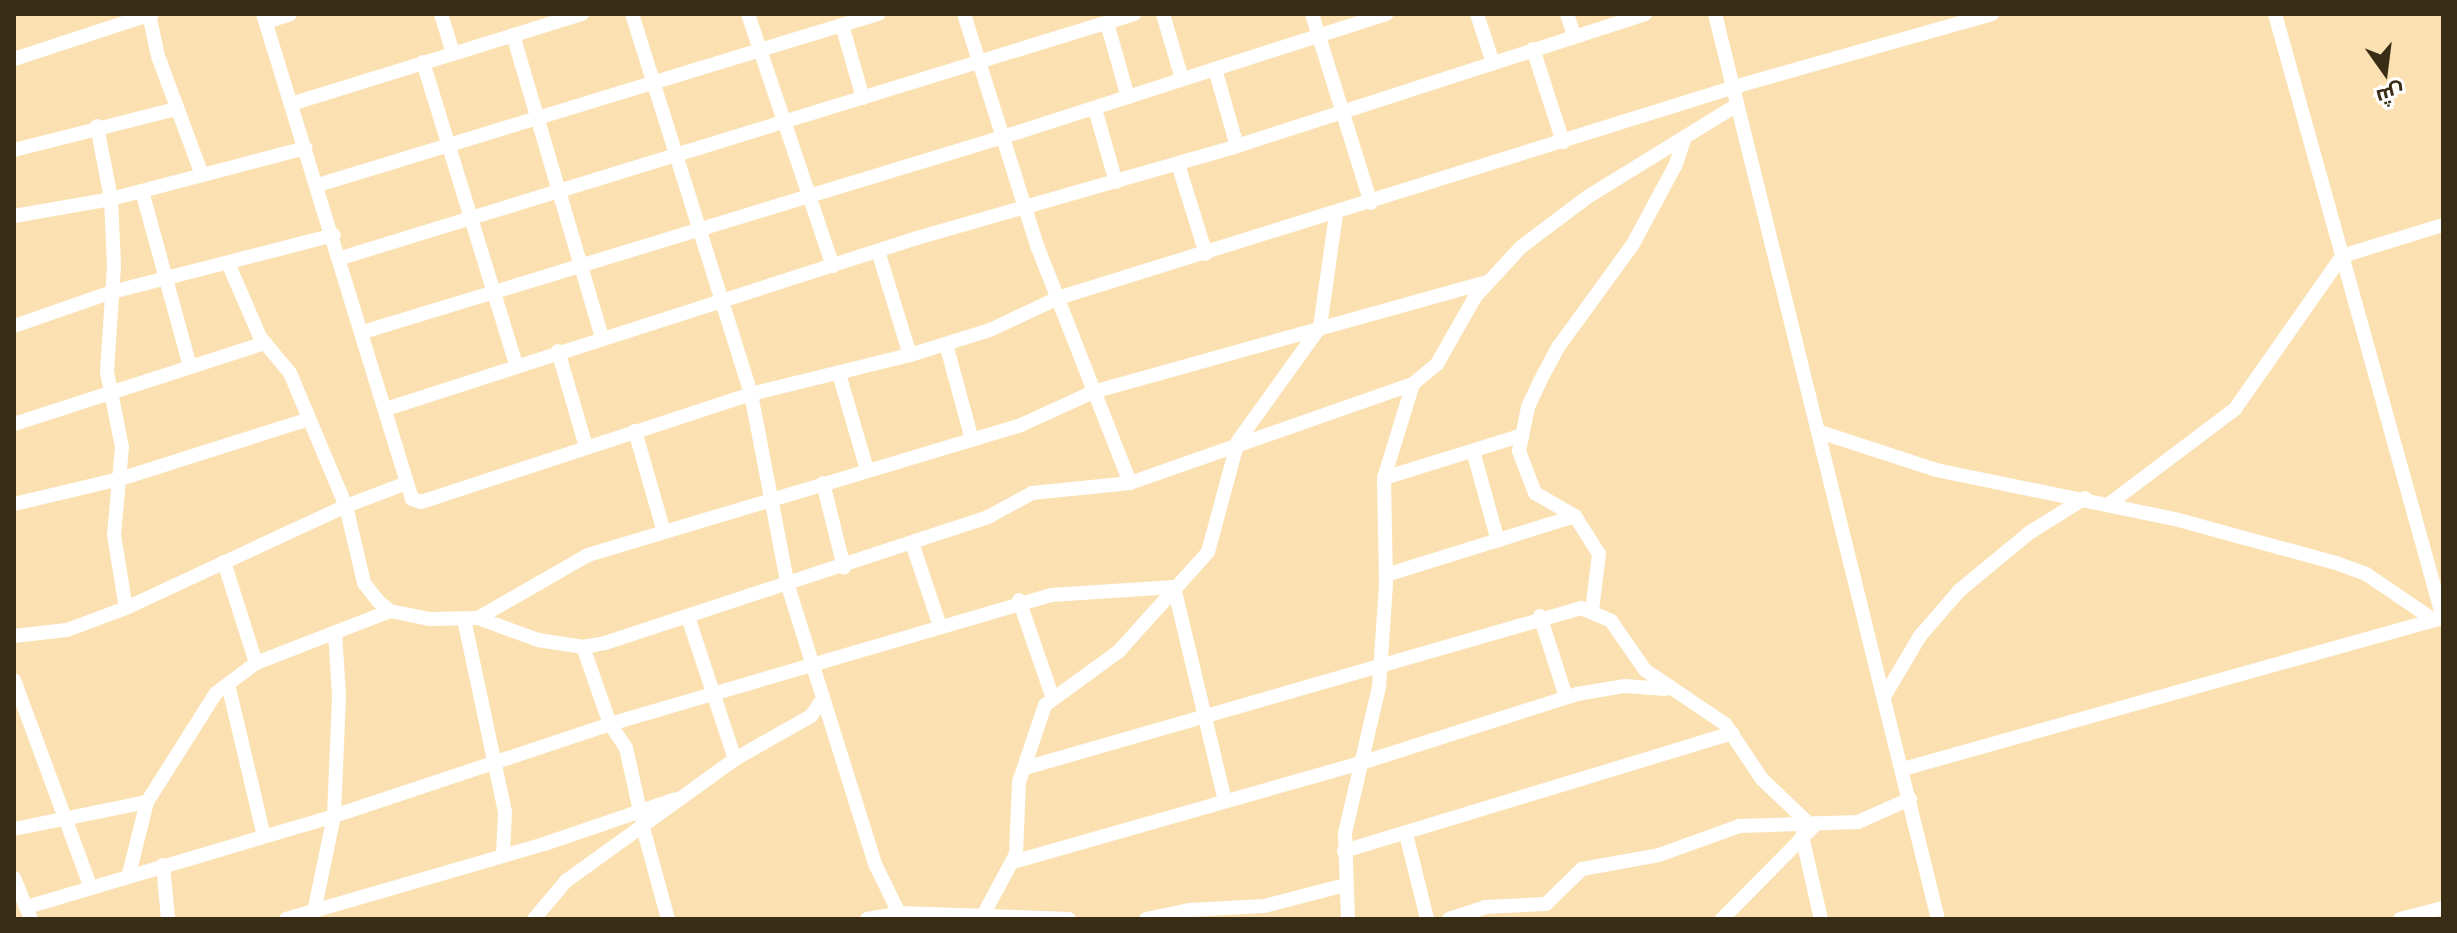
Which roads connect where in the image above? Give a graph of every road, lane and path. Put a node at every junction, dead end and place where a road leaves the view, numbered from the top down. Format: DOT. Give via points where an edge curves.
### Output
graph roads {
  1 [pos="150,14"];
  2 [pos="290,14"];
  3 [pos="441,14"];
  4 [pos="582,14"];
  5 [pos="632,14"];
  6 [pos="748,14"];
  7 [pos="878,14"];
  8 [pos="964,14"];
  9 [pos="1134,14"];
  10 [pos="1163,14"];
  11 [pos="1312,14"];
  12 [pos="1387,14"];
  13 [pos="1477,14"];
  14 [pos="1567,14"];
  15 [pos="1645,14"];
  16 [pos="1715,14"];
  17 [pos="1992,14"];
  18 [pos="2275,14"];
  19 [pos="264,18"];
  20 [pos="1107,23"];
  21 [pos="842,25"];
  22 [pos="513,35"];
  23 [pos="1318,35"];
  24 [pos="1574,35"];
  25 [pos="1533,49"];
  26 [pos="760,50"];
  27 [pos="453,53"];
  28 [pos="14,59"];
  29 [pos="1492,60"];
  30 [pos="423,62"];
  31 [pos="979,63"];
  32 [pos="1215,69"];
  33 [pos="1182,79"];
  34 [pos="654,82"];
  35 [pos="1733,88"];
  36 [pos="1128,97"];
  37 [pos="863,98"];
  38 [pos="291,104"];
  39 [pos="1737,105"];
  40 [pos="176,109"];
  41 [pos="1095,109"];
  42 [pos="1343,112"];
  43 [pos="540,120"];
  44 [pos="782,124"];
  45 [pos="97,126"];
  46 [pos="1003,137"];
  47 [pos="1684,139"];
  48 [pos="1563,142"];
  49 [pos="448,144"];
  50 [pos="1237,146"];
  51 [pos="305,148"];
  52 [pos="14,150"];
  53 [pos="679,153"];
  54 [pos="1178,164"];
  55 [pos="202,175"];
  56 [pos="1116,182"];
  57 [pos="318,185"];
  58 [pos="559,190"];
  59 [pos="142,191"];
  60 [pos="805,194"];
  61 [pos="111,199"];
  62 [pos="1371,203"];
  63 [pos="1026,210"];
  64 [pos="1336,214"];
  65 [pos="14,216"];
  66 [pos="471,219"];
  67 [pos="701,225"];
  68 [pos="2443,225"];
  69 [pos="334,235"];
  70 [pos="878,251"];
  71 [pos="1206,254"];
  72 [pos="2342,256"];
  73 [pos="341,258"];
  74 [pos="228,263"];
  75 [pos="582,265"];
  76 [pos="833,266"];
  77 [pos="167,278"];
  78 [pos="1487,282"];
  79 [pos="112,292"];
  80 [pos="495,293"];
  81 [pos="1058,298"];
  82 [pos="725,299"];
  83 [pos="14,326"];
  84 [pos="1320,327"];
  85 [pos="363,332"];
  86 [pos="602,337"];
  87 [pos="265,343"];
  88 [pos="946,344"];
  89 [pos="558,351"];
  90 [pos="910,355"];
  91 [pos="516,365"];
  92 [pos="190,367"];
  93 [pos="839,374"];
  94 [pos="1413,384"];
  95 [pos="1093,392"];
  96 [pos="751,394"];
  97 [pos="109,395"];
  98 [pos="386,409"];
  99 [pos="309,419"];
  100 [pos="14,424"];
  101 [pos="635,431"];
  102 [pos="1820,432"];
  103 [pos="1523,435"];
  104 [pos="972,440"];
  105 [pos="1238,441"];
  106 [pos="586,447"];
  107 [pos="1473,451"];
  108 [pos="867,470"];
  109 [pos="1384,478"];
  110 [pos="120,479"];
  111 [pos="407,483"];
  112 [pos="823,483"];
  113 [pos="1130,483"];
  114 [pos="770,498"];
  115 [pos="2085,498"];
  116 [pos="14,504"];
  117 [pos="2109,504"];
  118 [pos="346,506"];
  119 [pos="1575,516"];
  120 [pos="664,532"];
  121 [pos="1498,541"];
  122 [pos="912,543"];
  123 [pos="224,562"];
  124 [pos="844,567"];
  125 [pos="1386,575"];
  126 [pos="788,586"];
  127 [pos="1174,587"];
  128 [pos="1019,600"];
  129 [pos="126,608"];
  130 [pos="390,611"];
  131 [pos="1592,611"];
  132 [pos="1540,616"];
  133 [pos="688,617"];
  134 [pos="2441,618"];
  135 [pos="471,619"];
  136 [pos="940,626"];
  137 [pos="335,632"];
  138 [pos="14,636"];
  139 [pos="583,647"];
  140 [pos="256,663"];
  141 [pos="813,665"];
  142 [pos="1380,667"];
  143 [pos="14,680"];
  144 [pos="228,684"];
  145 [pos="1678,691"];
  146 [pos="713,694"];
  147 [pos="1885,695"];
  148 [pos="1052,696"];
  149 [pos="1566,697"];
  150 [pos="823,699"];
  151 [pos="1205,715"];
  152 [pos="610,724"];
  153 [pos="1732,733"];
  154 [pos="735,759"];
  155 [pos="496,763"];
  156 [pos="1358,764"];
  157 [pos="1025,768"];
  158 [pos="1903,769"];
  159 [pos="1910,799"];
  160 [pos="1225,801"];
  161 [pos="147,802"];
  162 [pos="66,815"];
  163 [pos="334,816"];
  164 [pos="641,817"];
  165 [pos="1809,827"];
  166 [pos="14,829"];
  167 [pos="1406,834"];
  168 [pos="264,836"];
  169 [pos="1344,851"];
  170 [pos="503,855"];
  171 [pos="1013,862"];
  172 [pos="163,865"];
  173 [pos="129,874"];
  174 [pos="14,878"];
  175 [pos="1345,885"];
  176 [pos="90,886"];
  177 [pos="2443,908"];
  178 [pos="29,913"];
  179 [pos="314,914"];
  180 [pos="901,916"];
  181 [pos="983,917"];
  182 [pos="168,919"];
  183 [pos="286,919"];
  184 [pos="534,919"];
  185 [pos="668,919"];
  186 [pos="867,919"];
  187 [pos="1069,919"];
  188 [pos="1146,919"];
  189 [pos="1348,919"];
  190 [pos="1427,919"];
  191 [pos="1449,919"];
  192 [pos="1722,919"];
  193 [pos="1821,919"];
  194 [pos="1938,919"];
  195 [pos="2400,919"];
  1 -- 28 [label="street"];
  1 -- 40 [label="street"];
  2 -- 19 [label="street"];
  3 -- 27 [label="street"];
  4 -- 22 [label="street"];
  5 -- 34 [label="street"];
  6 -- 26 [label="street"];
  7 -- 21 [label="street"];
  8 -- 31 [label="street"];
  9 -- 20 [label="street"];
  10 -- 33 [label="street"];
  11 -- 23 [label="street"];
  12 -- 23 [label="street"];
  13 -- 29 [label="street"];
  14 -- 24 [label="street"];
  15 -- 24 [label="street"];
  16 -- 35 [label="street"];
  17 -- 35 [label="street"];
  18 -- 72 [label="street"];
  19 -- 38 [label="street"];
  20 -- 31 [label="street"];
  20 -- 36 [label="street"];
  21 -- 26 [label="street"];
  21 -- 37 [label="street"];
  22 -- 27 [label="street"];
  22 -- 43 [label="street"];
  23 -- 32 [label="street"];
  23 -- 42 [label="street"];
  24 -- 25 [label="street"];
  25 -- 29 [label="street"];
  25 -- 48 [label="street"];
  26 -- 34 [label="street"];
  26 -- 44 [label="street"];
  27 -- 30 [label="street"];
  29 -- 42 [label="street"];
  30 -- 38 [label="street"];
  30 -- 49 [label="street"];
  31 -- 37 [label="street"];
  31 -- 46 [label="street"];
  32 -- 33 [label="street"];
  32 -- 50 [label="street"];
  33 -- 36 [label="street"];
  34 -- 43 [label="street"];
  34 -- 53 [label="street"];
  35 -- 39 [label="street"];
  35 -- 48 [label="street"];
  36 -- 41 [label="street"];
  37 -- 44 [label="street"];
  38 -- 51 [label="street"];
  39 -- 47 [label="street"];
  39 -- 102 [label="street"];
  40 -- 45 [label="street"];
  40 -- 55 [label="street"];
  41 -- 46 [label="street"];
  41 -- 56 [label="street"];
  42 -- 50 [label="street"];
  42 -- 62 [label="street"];
  43 -- 49 [label="street"];
  43 -- 58 [label="street"];
  44 -- 53 [label="street"];
  44 -- 60 [label="street"];
  45 -- 52 [label="street"];
  45 -- 61 [label="street"];
  46 -- 60 [label="street"];
  46 -- 63 [label="street"];
  47 -- 78 [label="street" via="1555,220"];
  47 -- 103 [label="street" via="1633,244 1559,346 1528,407"];
  48 -- 62 [label="street"];
  49 -- 57 [label="street"];
  49 -- 66 [label="street"];
  50 -- 54 [label="street"];
  51 -- 55 [label="street"];
  51 -- 57 [label="street"];
  53 -- 58 [label="street"];
  53 -- 67 [label="street"];
  54 -- 56 [label="street"];
  54 -- 71 [label="street"];
  55 -- 59 [label="street"];
  56 -- 63 [label="street"];
  57 -- 69 [label="street"];
  58 -- 66 [label="street"];
  58 -- 75 [label="street"];
  59 -- 61 [label="street"];
  59 -- 77 [label="street"];
  60 -- 67 [label="street"];
  60 -- 76 [label="street"];
  61 -- 65 [label="street"];
  61 -- 79 [label="street"];
  62 -- 64 [label="street"];
  63 -- 70 [label="street"];
  63 -- 81 [label="street"];
  64 -- 71 [label="street"];
  64 -- 84 [label="street"];
  66 -- 73 [label="street"];
  66 -- 80 [label="street"];
  67 -- 75 [label="street"];
  67 -- 82 [label="street"];
  68 -- 72 [label="street"];
  69 -- 73 [label="street"];
  69 -- 74 [label="street"];
  70 -- 76 [label="street"];
  70 -- 90 [label="street"];
  71 -- 81 [label="street"];
  72 -- 117 [label="street" via="2235,409"];
  72 -- 134 [label="street"];
  73 -- 85 [label="street"];
  74 -- 77 [label="street"];
  74 -- 87 [label="street"];
  75 -- 80 [label="street"];
  75 -- 86 [label="street"];
  76 -- 82 [label="street"];
  77 -- 79 [label="street"];
  77 -- 92 [label="street"];
  78 -- 84 [label="street"];
  78 -- 94 [label="street" via="1437,364"];
  79 -- 83 [label="street"];
  79 -- 97 [label="street"];
  80 -- 85 [label="street"];
  80 -- 91 [label="street"];
  81 -- 88 [label="street"];
  81 -- 95 [label="street"];
  82 -- 86 [label="street"];
  82 -- 96 [label="street"];
  84 -- 95 [label="street"];
  84 -- 105 [label="street"];
  85 -- 98 [label="street"];
  86 -- 89 [label="street"];
  87 -- 92 [label="street"];
  87 -- 99 [label="street" via="287,367"];
  88 -- 90 [label="street"];
  88 -- 104 [label="street"];
  89 -- 91 [label="street"];
  89 -- 106 [label="street"];
  90 -- 93 [label="street"];
  91 -- 98 [label="street"];
  92 -- 97 [label="street"];
  93 -- 96 [label="street"];
  93 -- 108 [label="street"];
  94 -- 105 [label="street"];
  94 -- 109 [label="street"];
  95 -- 104 [label="street" via="1021,425"];
  95 -- 113 [label="street"];
  96 -- 101 [label="street"];
  96 -- 114 [label="street"];
  97 -- 100 [label="street"];
  97 -- 110 [label="street" via="122,447"];
  98 -- 111 [label="street"];
  99 -- 110 [label="street"];
  99 -- 118 [label="street"];
  101 -- 106 [label="street"];
  101 -- 120 [label="street"];
  102 -- 115 [label="street" via="1936,470"];
  102 -- 147 [label="street"];
  103 -- 107 [label="street"];
  103 -- 119 [label="street" via="1519,451 1527,481 1535,493"];
  104 -- 108 [label="street"];
  105 -- 113 [label="street"];
  105 -- 127 [label="street" via="1214,539"];
  106 -- 111 [label="street" via="421,502 412,499"];
  107 -- 109 [label="street"];
  107 -- 121 [label="street"];
  108 -- 112 [label="street"];
  109 -- 125 [label="street"];
  110 -- 116 [label="street"];
  110 -- 129 [label="street" via="114,535"];
  111 -- 118 [label="street"];
  112 -- 114 [label="street"];
  112 -- 124 [label="street"];
  113 -- 122 [label="street" via="1032,493 1014,507"];
  114 -- 120 [label="street"];
  114 -- 126 [label="street"];
  115 -- 117 [label="street"];
  115 -- 147 [label="street" via="2029,533 1960,590 1920,636"];
  117 -- 134 [label="street" via="2350,567"];
  118 -- 123 [label="street"];
  118 -- 130 [label="street" via="364,583"];
  119 -- 121 [label="street"];
  119 -- 131 [label="street" via="1599,554"];
  120 -- 135 [label="street" via="588,555"];
  121 -- 125 [label="street"];
  122 -- 124 [label="street"];
  122 -- 136 [label="street"];
  123 -- 129 [label="street"];
  123 -- 140 [label="street"];
  124 -- 126 [label="street"];
  125 -- 142 [label="street"];
  126 -- 133 [label="street"];
  126 -- 141 [label="street"];
  127 -- 128 [label="street"];
  127 -- 148 [label="street" via="1119,651"];
  127 -- 151 [label="street"];
  128 -- 136 [label="street"];
  128 -- 148 [label="street"];
  129 -- 138 [label="street" via="67,630"];
  130 -- 135 [label="street"];
  130 -- 137 [label="street"];
  131 -- 132 [label="street" via="1572,608"];
  131 -- 145 [label="street" via="1618,628 1645,670"];
  132 -- 142 [label="street"];
  132 -- 149 [label="street"];
  133 -- 139 [label="street"];
  133 -- 146 [label="street"];
  134 -- 158 [label="street"];
  135 -- 139 [label="street" via="538,640"];
  135 -- 155 [label="street"];
  136 -- 141 [label="street"];
  137 -- 140 [label="street"];
  137 -- 163 [label="street" via="339,695"];
  139 -- 152 [label="street"];
  140 -- 144 [label="street"];
  141 -- 146 [label="street"];
  141 -- 150 [label="street"];
  142 -- 151 [label="street"];
  142 -- 156 [label="street" via="1377,704"];
  143 -- 162 [label="street"];
  144 -- 161 [label="street"];
  144 -- 168 [label="street"];
  145 -- 149 [label="street" via="1625,686"];
  145 -- 153 [label="street"];
  146 -- 152 [label="street"];
  146 -- 154 [label="street"];
  147 -- 158 [label="street"];
  148 -- 157 [label="street" via="1038,719"];
  149 -- 156 [label="street"];
  150 -- 154 [label="street" via="811,716"];
  150 -- 180 [label="street" via="876,866"];
  151 -- 157 [label="street"];
  151 -- 160 [label="street"];
  152 -- 155 [label="street"];
  152 -- 164 [label="street" via="626,748"];
  153 -- 165 [label="street" via="1762,779"];
  153 -- 167 [label="street"];
  154 -- 164 [label="street"];
  155 -- 163 [label="street"];
  155 -- 170 [label="street" via="505,812"];
  156 -- 160 [label="street"];
  156 -- 169 [label="street"];
  157 -- 171 [label="street" via="1019,782"];
  158 -- 159 [label="street"];
  159 -- 165 [label="street" via="1872,819"];
  159 -- 194 [label="street"];
  160 -- 171 [label="street"];
  161 -- 162 [label="street"];
  161 -- 173 [label="street"];
  162 -- 166 [label="street"];
  162 -- 176 [label="street"];
  163 -- 168 [label="street"];
  163 -- 179 [label="street"];
  164 -- 170 [label="street"];
  164 -- 184 [label="street" via="566,881"];
  164 -- 185 [label="street"];
  165 -- 191 [label="street" via="1739,826 1659,855 1582,869 1546,904 1485,907"];
  165 -- 192 [label="street"];
  165 -- 193 [label="street"];
  167 -- 169 [label="street"];
  167 -- 190 [label="street"];
  168 -- 172 [label="street"];
  169 -- 175 [label="street"];
  170 -- 179 [label="street"];
  171 -- 181 [label="street"];
  172 -- 173 [label="street"];
  172 -- 182 [label="street"];
  173 -- 176 [label="street"];
  174 -- 178 [label="street"];
  175 -- 188 [label="street" via="1264,906 1189,910"];
  175 -- 189 [label="street"];
  176 -- 178 [label="street"];
  177 -- 195 [label="street"];
  179 -- 183 [label="street"];
  180 -- 181 [label="street"];
  180 -- 186 [label="street"];
  181 -- 187 [label="street"];
}
